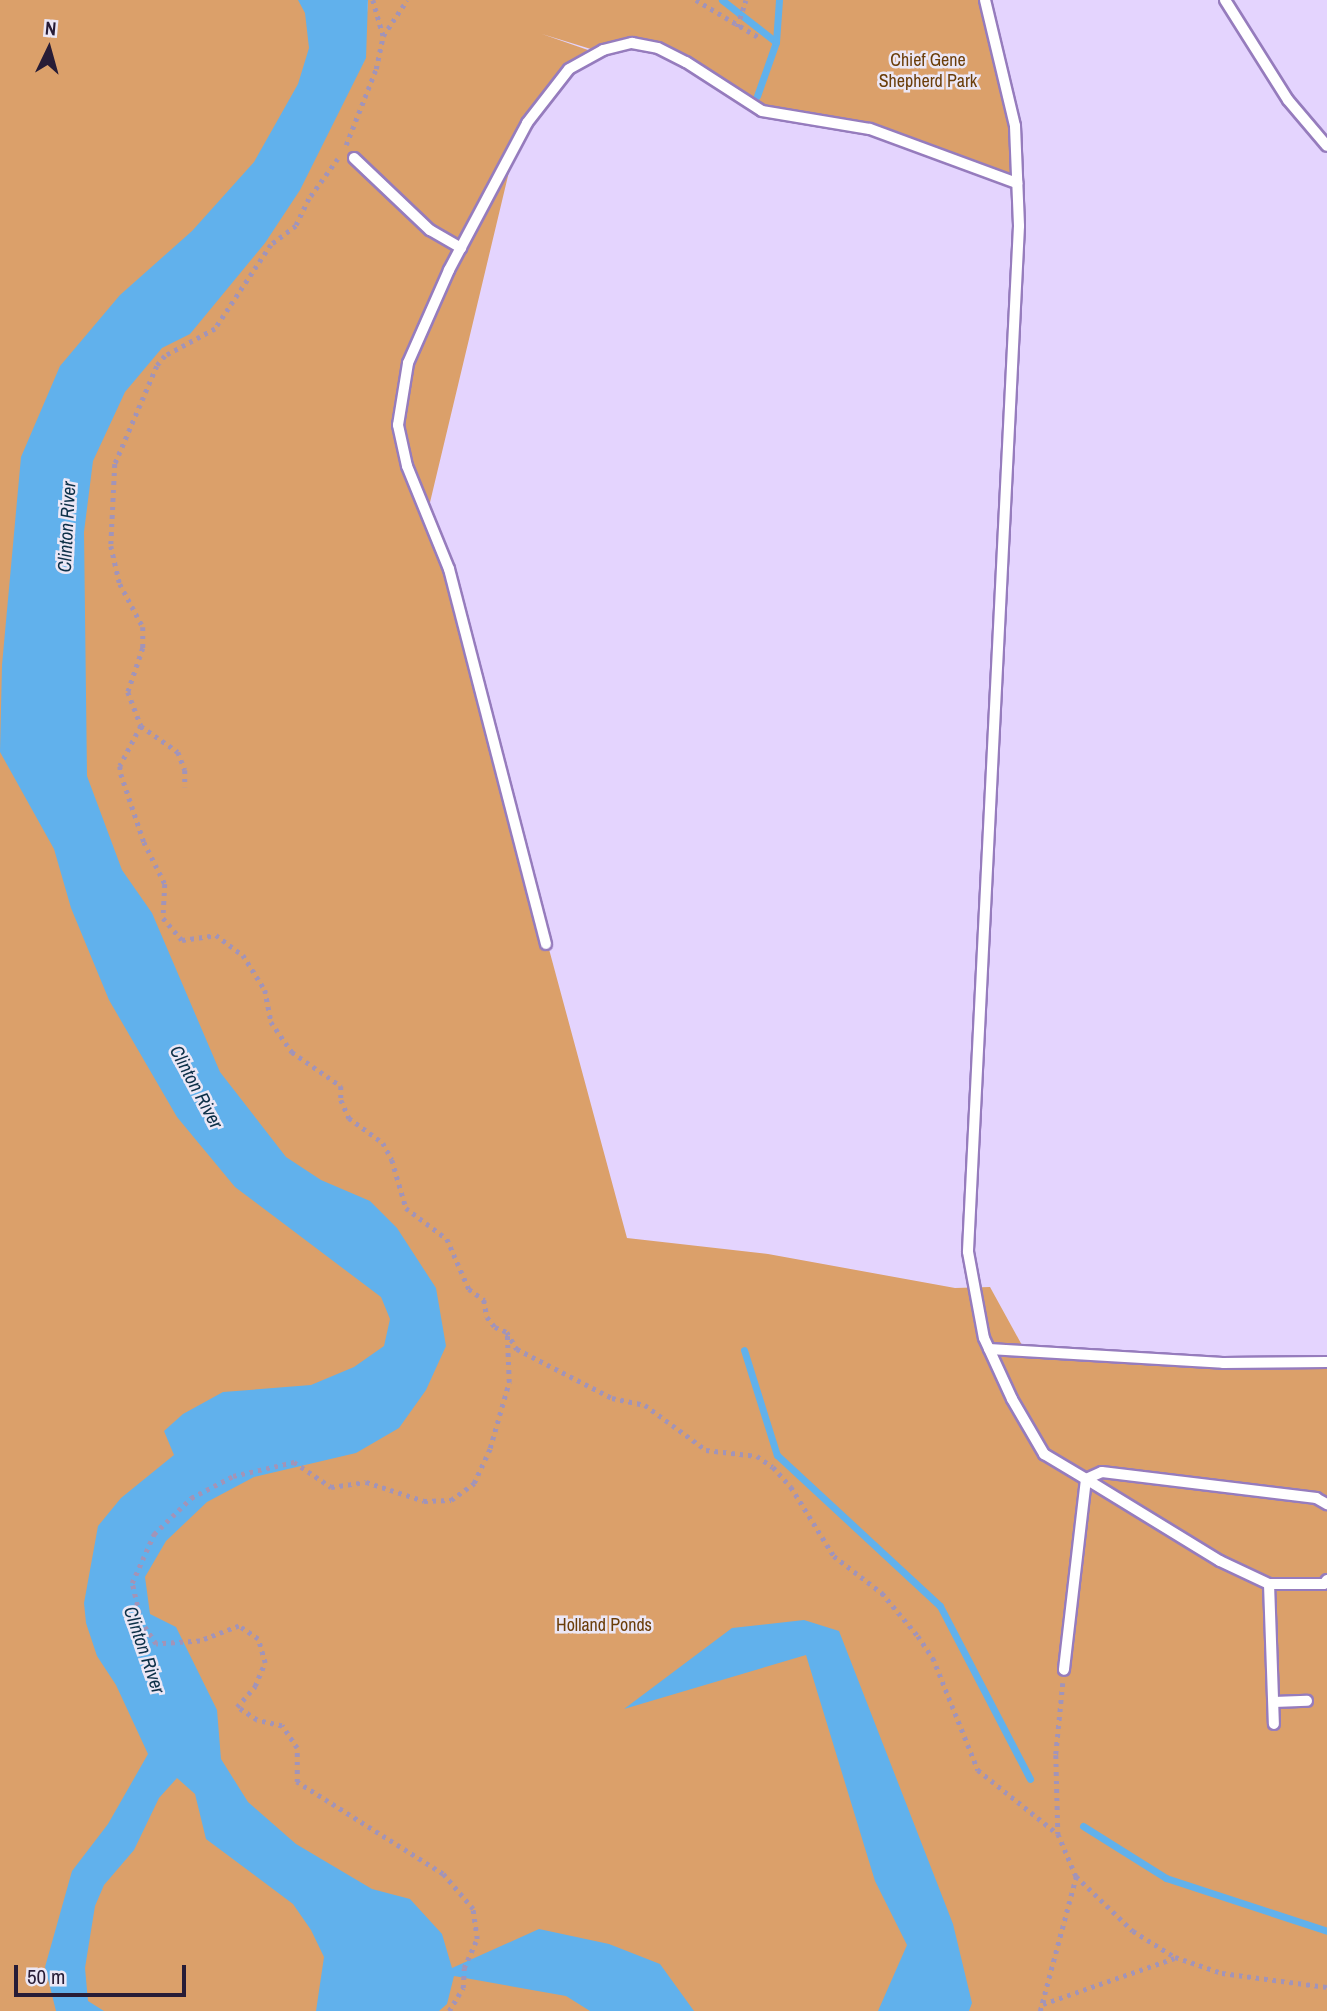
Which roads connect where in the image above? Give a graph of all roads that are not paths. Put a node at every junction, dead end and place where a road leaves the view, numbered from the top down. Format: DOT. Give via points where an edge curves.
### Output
graph roads {
  1 [pos="985,0"];
  2 [pos="1225,0"];
  3 [pos="1327,146"];
  4 [pos="354,158"];
  5 [pos="1017,183"];
  6 [pos="461,248"];
  7 [pos="546,944"];
  8 [pos="989,1349"];
  9 [pos="1327,1362"];
  10 [pos="1086,1479"];
  11 [pos="1327,1504"];
  12 [pos="1327,1580"];
  13 [pos="1269,1584"];
  14 [pos="1064,1670"];
  15 [pos="1307,1701"];
  16 [pos="1274,1702"];
  17 [pos="1274,1724"];
  1 -- 5 [label="lane" via="1015,126"];
  2 -- 3 [label="lane" via="1288,100"];
  4 -- 6 [label="lane" via="430,230"];
  5 -- 6 [label="lane" via="870,129 762,111 686,62 658,48 632,43 603,50 569,69 543,98"];
  5 -- 8 [label="lane" via="1011,411 969,1148 968,1252"];
  6 -- 7 [label="lane" via="408,363 398,425 407,466 450,569"];
  8 -- 9 [label="lane" via="1223,1363"];
  8 -- 10 [label="lane" via="1044,1454"];
  10 -- 11 [label="lane" via="1102,1472 1316,1498"];
  10 -- 13 [label="lane" via="1220,1562"];
  10 -- 14 [label="lane"];
  12 -- 13 [label="lane" via="1324,1584"];
  13 -- 16 [label="lane"];
  15 -- 16 [label="lane"];
  16 -- 17 [label="lane"];
}
